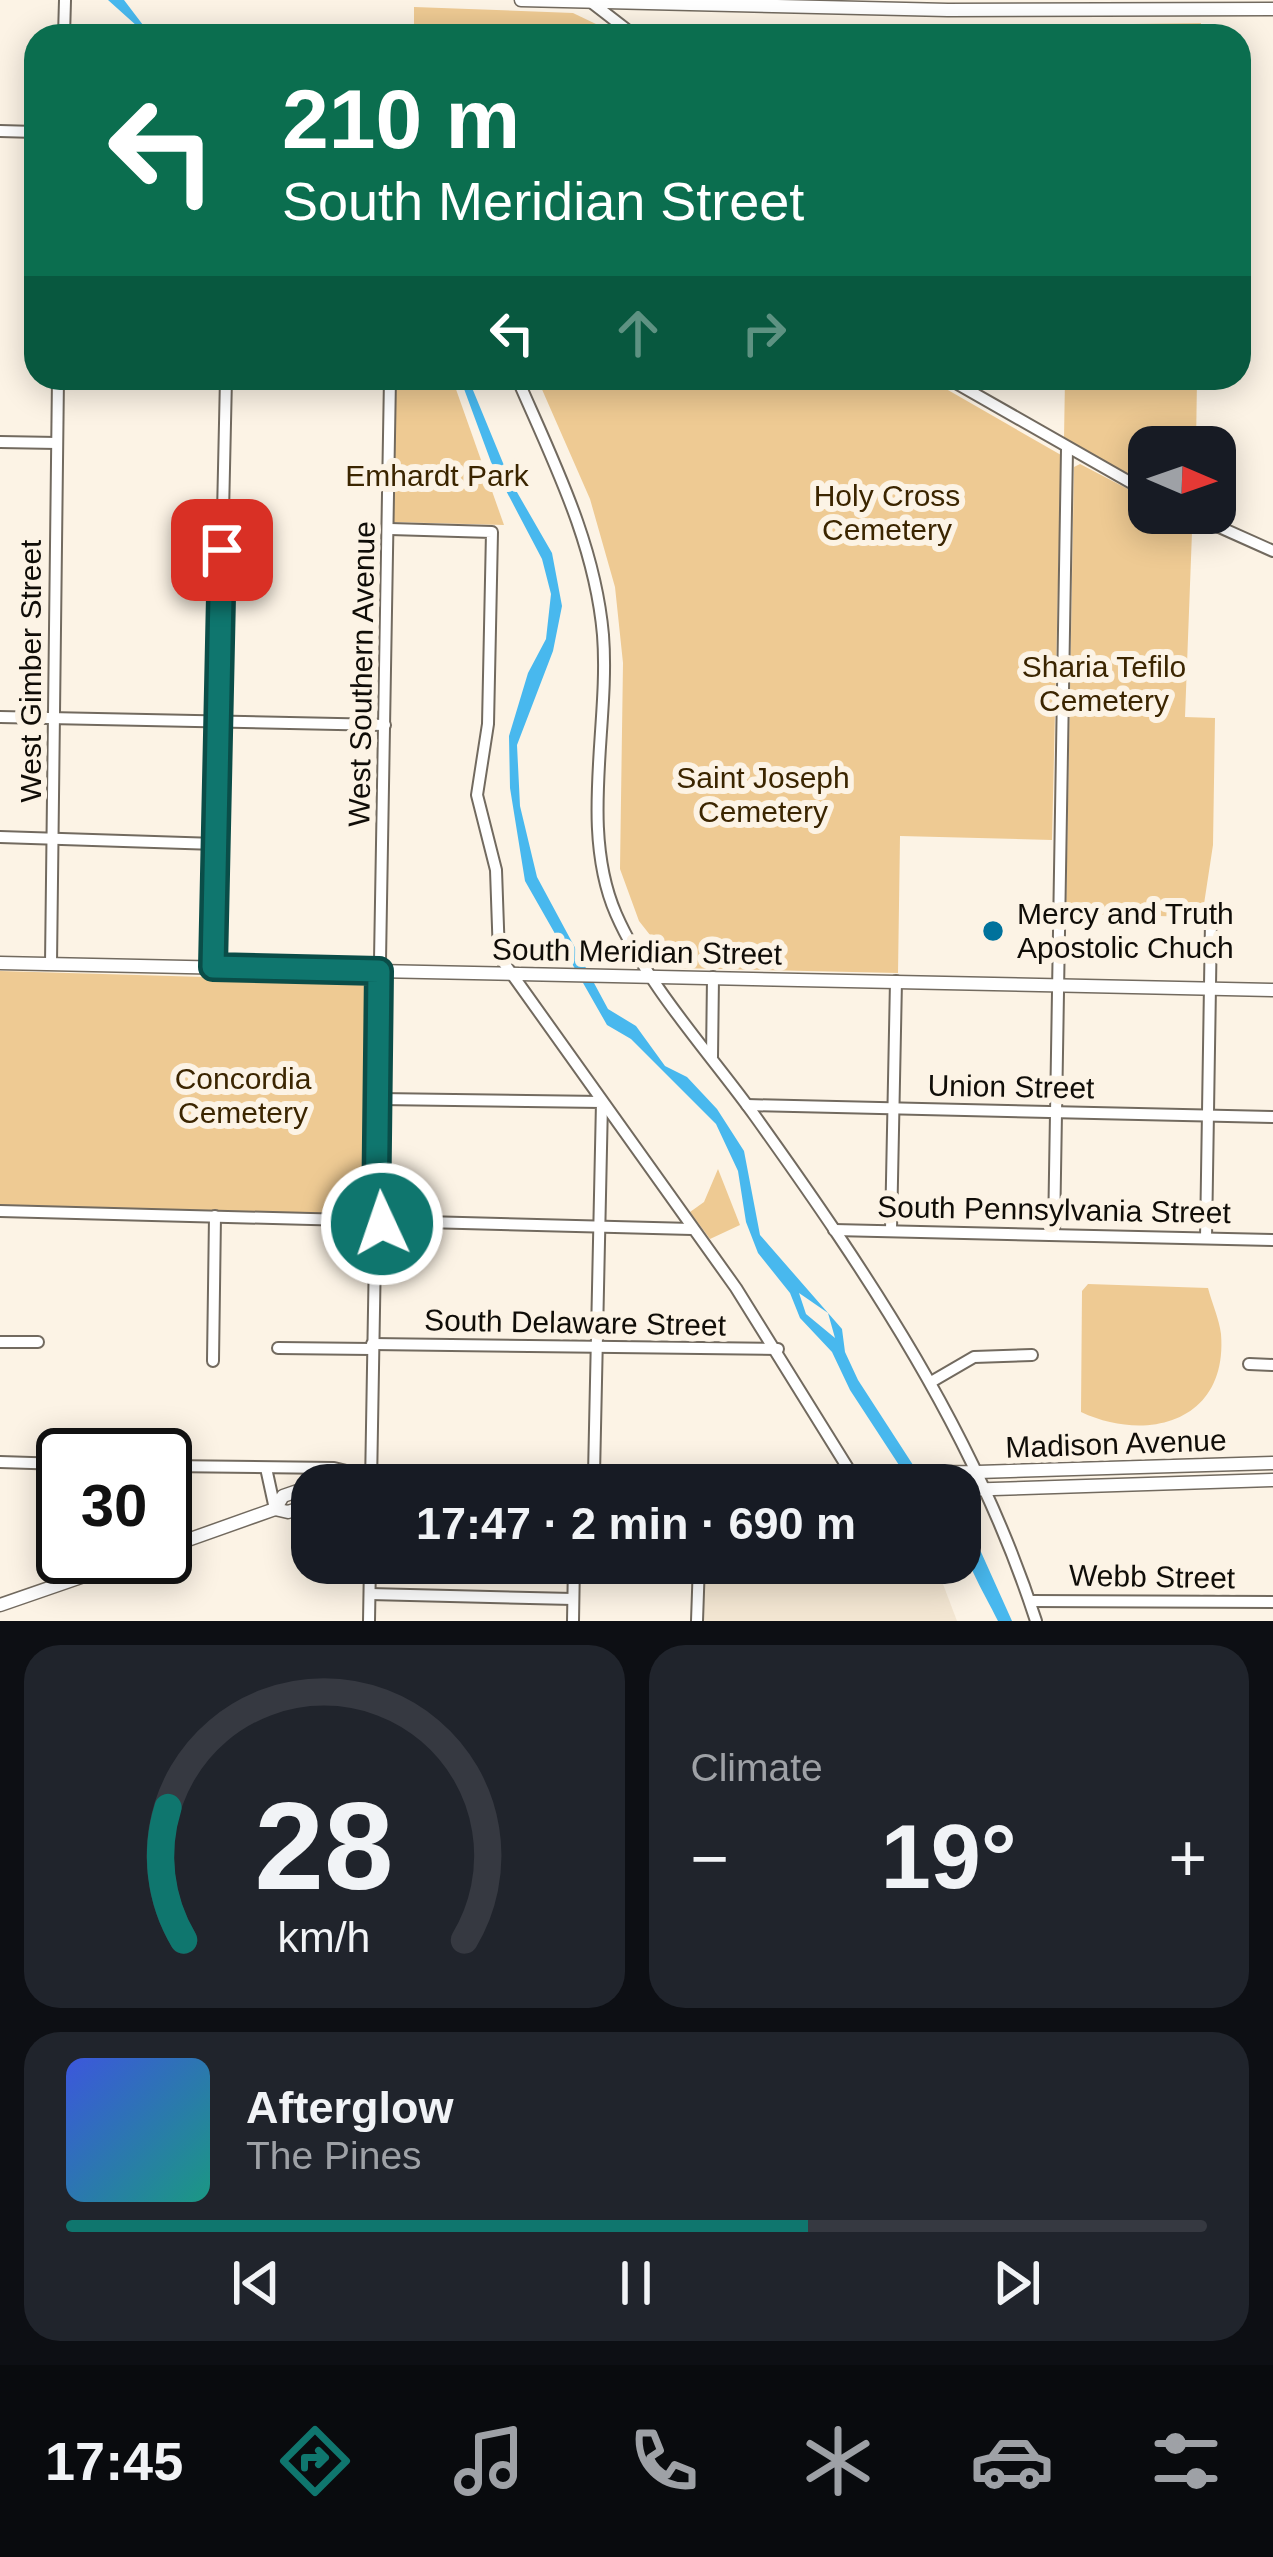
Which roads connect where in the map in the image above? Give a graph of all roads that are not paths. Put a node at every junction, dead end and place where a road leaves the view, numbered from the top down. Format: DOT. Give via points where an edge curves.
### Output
graph roads {
  1 [pos="521,0"];
  2 [pos="591,2"];
  3 [pos="1273,9"];
  4 [pos="619,24"];
  5 [pos="58,390"];
  6 [pos="226,390"];
  7 [pos="390,390"];
  8 [pos="522,390"];
  9 [pos="967,390"];
  10 [pos="0,442"];
  11 [pos="57,443"];
  12 [pos="1067,449"];
  13 [pos="1128,482"];
  14 [pos="389,529"];
  15 [pos="1235,534"];
  16 [pos="1273,551"];
  17 [pos="0,717"];
  18 [pos="54,718"];
  19 [pos="218,721"];
  20 [pos="385,725"];
  21 [pos="0,837"];
  22 [pos="53,839"];
  23 [pos="215,844"];
  24 [pos="1211,922"];
  25 [pos="0,963"];
  26 [pos="51,964"];
  27 [pos="213,967"];
  28 [pos="379,971"];
  29 [pos="511,974"];
  30 [pos="654,977"];
  31 [pos="713,977"];
  32 [pos="896,981"];
  33 [pos="1058,986"];
  34 [pos="1210,989"];
  35 [pos="1273,990"];
  36 [pos="712,1057"];
  37 [pos="380,1099"];
  38 [pos="602,1102"];
  39 [pos="747,1106"];
  40 [pos="894,1109"];
  41 [pos="1055,1112"];
  42 [pos="1208,1115"];
  43 [pos="1273,1117"];
  44 [pos="0,1211"];
  45 [pos="215,1216"];
  46 [pos="376,1222"];
  47 [pos="598,1228"];
  48 [pos="692,1228"];
  49 [pos="834,1230"];
  50 [pos="891,1230"];
  51 [pos="1054,1234"];
  52 [pos="1206,1238"];
  53 [pos="1273,1240"];
  54 [pos="0,1342"];
  55 [pos="38,1342"];
  56 [pos="372,1346"];
  57 [pos="278,1348"];
  58 [pos="597,1349"];
  59 [pos="778,1349"];
  60 [pos="1031,1354"];
  61 [pos="213,1361"];
  62 [pos="1249,1364"];
  63 [pos="1273,1365"];
  64 [pos="931,1382"];
  65 [pos="0,1462"];
  66 [pos="36,1463"];
  67 [pos="1273,1463"];
  68 [pos="371,1464"];
  69 [pos="594,1464"];
  70 [pos="846,1464"];
  71 [pos="973,1464"];
  72 [pos="192,1467"];
  73 [pos="266,1468"];
  74 [pos="291,1468"];
  75 [pos="981,1472"];
  76 [pos="981,1480"];
  77 [pos="1273,1480"];
  78 [pos="981,1488"];
  79 [pos="985,1488"];
  80 [pos="291,1493"];
  81 [pos="274,1509"];
  82 [pos="291,1511"];
  83 [pos="192,1538"];
  84 [pos="53,1584"];
  85 [pos="370,1584"];
  86 [pos="573,1584"];
  87 [pos="699,1584"];
  88 [pos="370,1594"];
  89 [pos="573,1599"];
  90 [pos="1030,1601"];
  91 [pos="1273,1602"];
  92 [pos="0,1605"];
  93 [pos="369,1621"];
  94 [pos="573,1621"];
  95 [pos="698,1621"];
  96 [pos="1036,1621"];
  1 -- 2 [label="main road"];
  2 -- 3 [label="main road"];
  2 -- 4 [label="street"];
  5 -- 11 [label="street, West Gimber Street"];
  6 -- 19 [label="street"];
  7 -- 14 [label="street, West Southern Avenue"];
  8 -- 30 [label="street" via="596,580 604,644 603,867 624,930"];
  9 -- 12 [label="street"];
  10 -- 11 [label="street"];
  11 -- 18 [label="street, West Gimber Street"];
  12 -- 13 [label="street"];
  12 -- 33 [label="street"];
  14 -- 20 [label="street, West Southern Avenue"];
  14 -- 29 [label="street" via="492,532 488,724 477,795 496,870 498,951"];
  15 -- 16 [label="street"];
  17 -- 18 [label="street"];
  18 -- 19 [label="street"];
  18 -- 22 [label="street, West Gimber Street"];
  19 -- 20 [label="street"];
  19 -- 23 [label="street"];
  20 -- 28 [label="street, West Southern Avenue"];
  21 -- 22 [label="street"];
  22 -- 23 [label="street"];
  22 -- 26 [label="street, West Gimber Street"];
  23 -- 27 [label="street"];
  24 -- 34 [label="street"];
  25 -- 26 [label="main road, South Meridian Street"];
  26 -- 27 [label="main road, South Meridian Street"];
  27 -- 28 [label="main road, South Meridian Street"];
  28 -- 29 [label="main road, South Meridian Street"];
  28 -- 37 [label="street, West Southern Avenue"];
  29 -- 30 [label="main road, South Meridian Street"];
  29 -- 38 [label="street"];
  30 -- 31 [label="main road, South Meridian Street"];
  30 -- 36 [label="street"];
  31 -- 32 [label="main road, South Meridian Street"];
  31 -- 36 [label="street"];
  32 -- 33 [label="main road, South Meridian Street"];
  32 -- 40 [label="street"];
  33 -- 34 [label="main road, South Meridian Street"];
  33 -- 41 [label="street"];
  34 -- 35 [label="main road, South Meridian Street"];
  34 -- 42 [label="street"];
  36 -- 39 [label="street"];
  37 -- 38 [label="street"];
  37 -- 46 [label="street, West Southern Avenue"];
  38 -- 47 [label="street"];
  38 -- 48 [label="street"];
  39 -- 40 [label="street, Union Street"];
  39 -- 49 [label="street"];
  40 -- 41 [label="street, Union Street"];
  40 -- 50 [label="street"];
  41 -- 42 [label="street, Union Street"];
  41 -- 51 [label="street"];
  42 -- 43 [label="street, Union Street"];
  42 -- 52 [label="street"];
  44 -- 45 [label="street"];
  45 -- 46 [label="street"];
  45 -- 61 [label="street"];
  46 -- 47 [label="street"];
  46 -- 56 [label="street, West Southern Avenue"];
  47 -- 48 [label="street"];
  47 -- 58 [label="street"];
  48 -- 59 [label="street"];
  49 -- 50 [label="street, South Pennsylvania Street"];
  49 -- 64 [label="street"];
  50 -- 51 [label="street, South Pennsylvania Street"];
  51 -- 52 [label="street, South Pennsylvania Street"];
  52 -- 53 [label="street, South Pennsylvania Street"];
  54 -- 55 [label="street"];
  56 -- 57 [label="street, South Delaware Street"];
  56 -- 58 [label="street, South Delaware Street"];
  56 -- 68 [label="street, West Southern Avenue"];
  58 -- 59 [label="street, South Delaware Street"];
  58 -- 69 [label="street"];
  59 -- 70 [label="street"];
  60 -- 64 [label="street" via="974,1357"];
  62 -- 63 [label="street"];
  64 -- 71 [label="street"];
  65 -- 66 [label="street"];
  67 -- 75 [label="main road, Madison Avenue"];
  72 -- 73 [label="street"];
  73 -- 74 [label="street"];
  73 -- 81 [label="street"];
  76 -- 79 [label="street"];
  77 -- 79 [label="main road, Madison Avenue"];
  78 -- 79 [label="main road, Madison Avenue"];
  79 -- 90 [label="street"];
  80 -- 81 [label="main road, Madison Avenue"];
  81 -- 82 [label="main road, Madison Avenue"];
  81 -- 83 [label="main road, Madison Avenue"];
  84 -- 92 [label="main road"];
  85 -- 88 [label="street"];
  86 -- 89 [label="street"];
  87 -- 95 [label="street"];
  88 -- 89 [label="street"];
  88 -- 93 [label="street"];
  89 -- 94 [label="street"];
  90 -- 91 [label="street, Webb Street"];
  90 -- 96 [label="street"];
}
